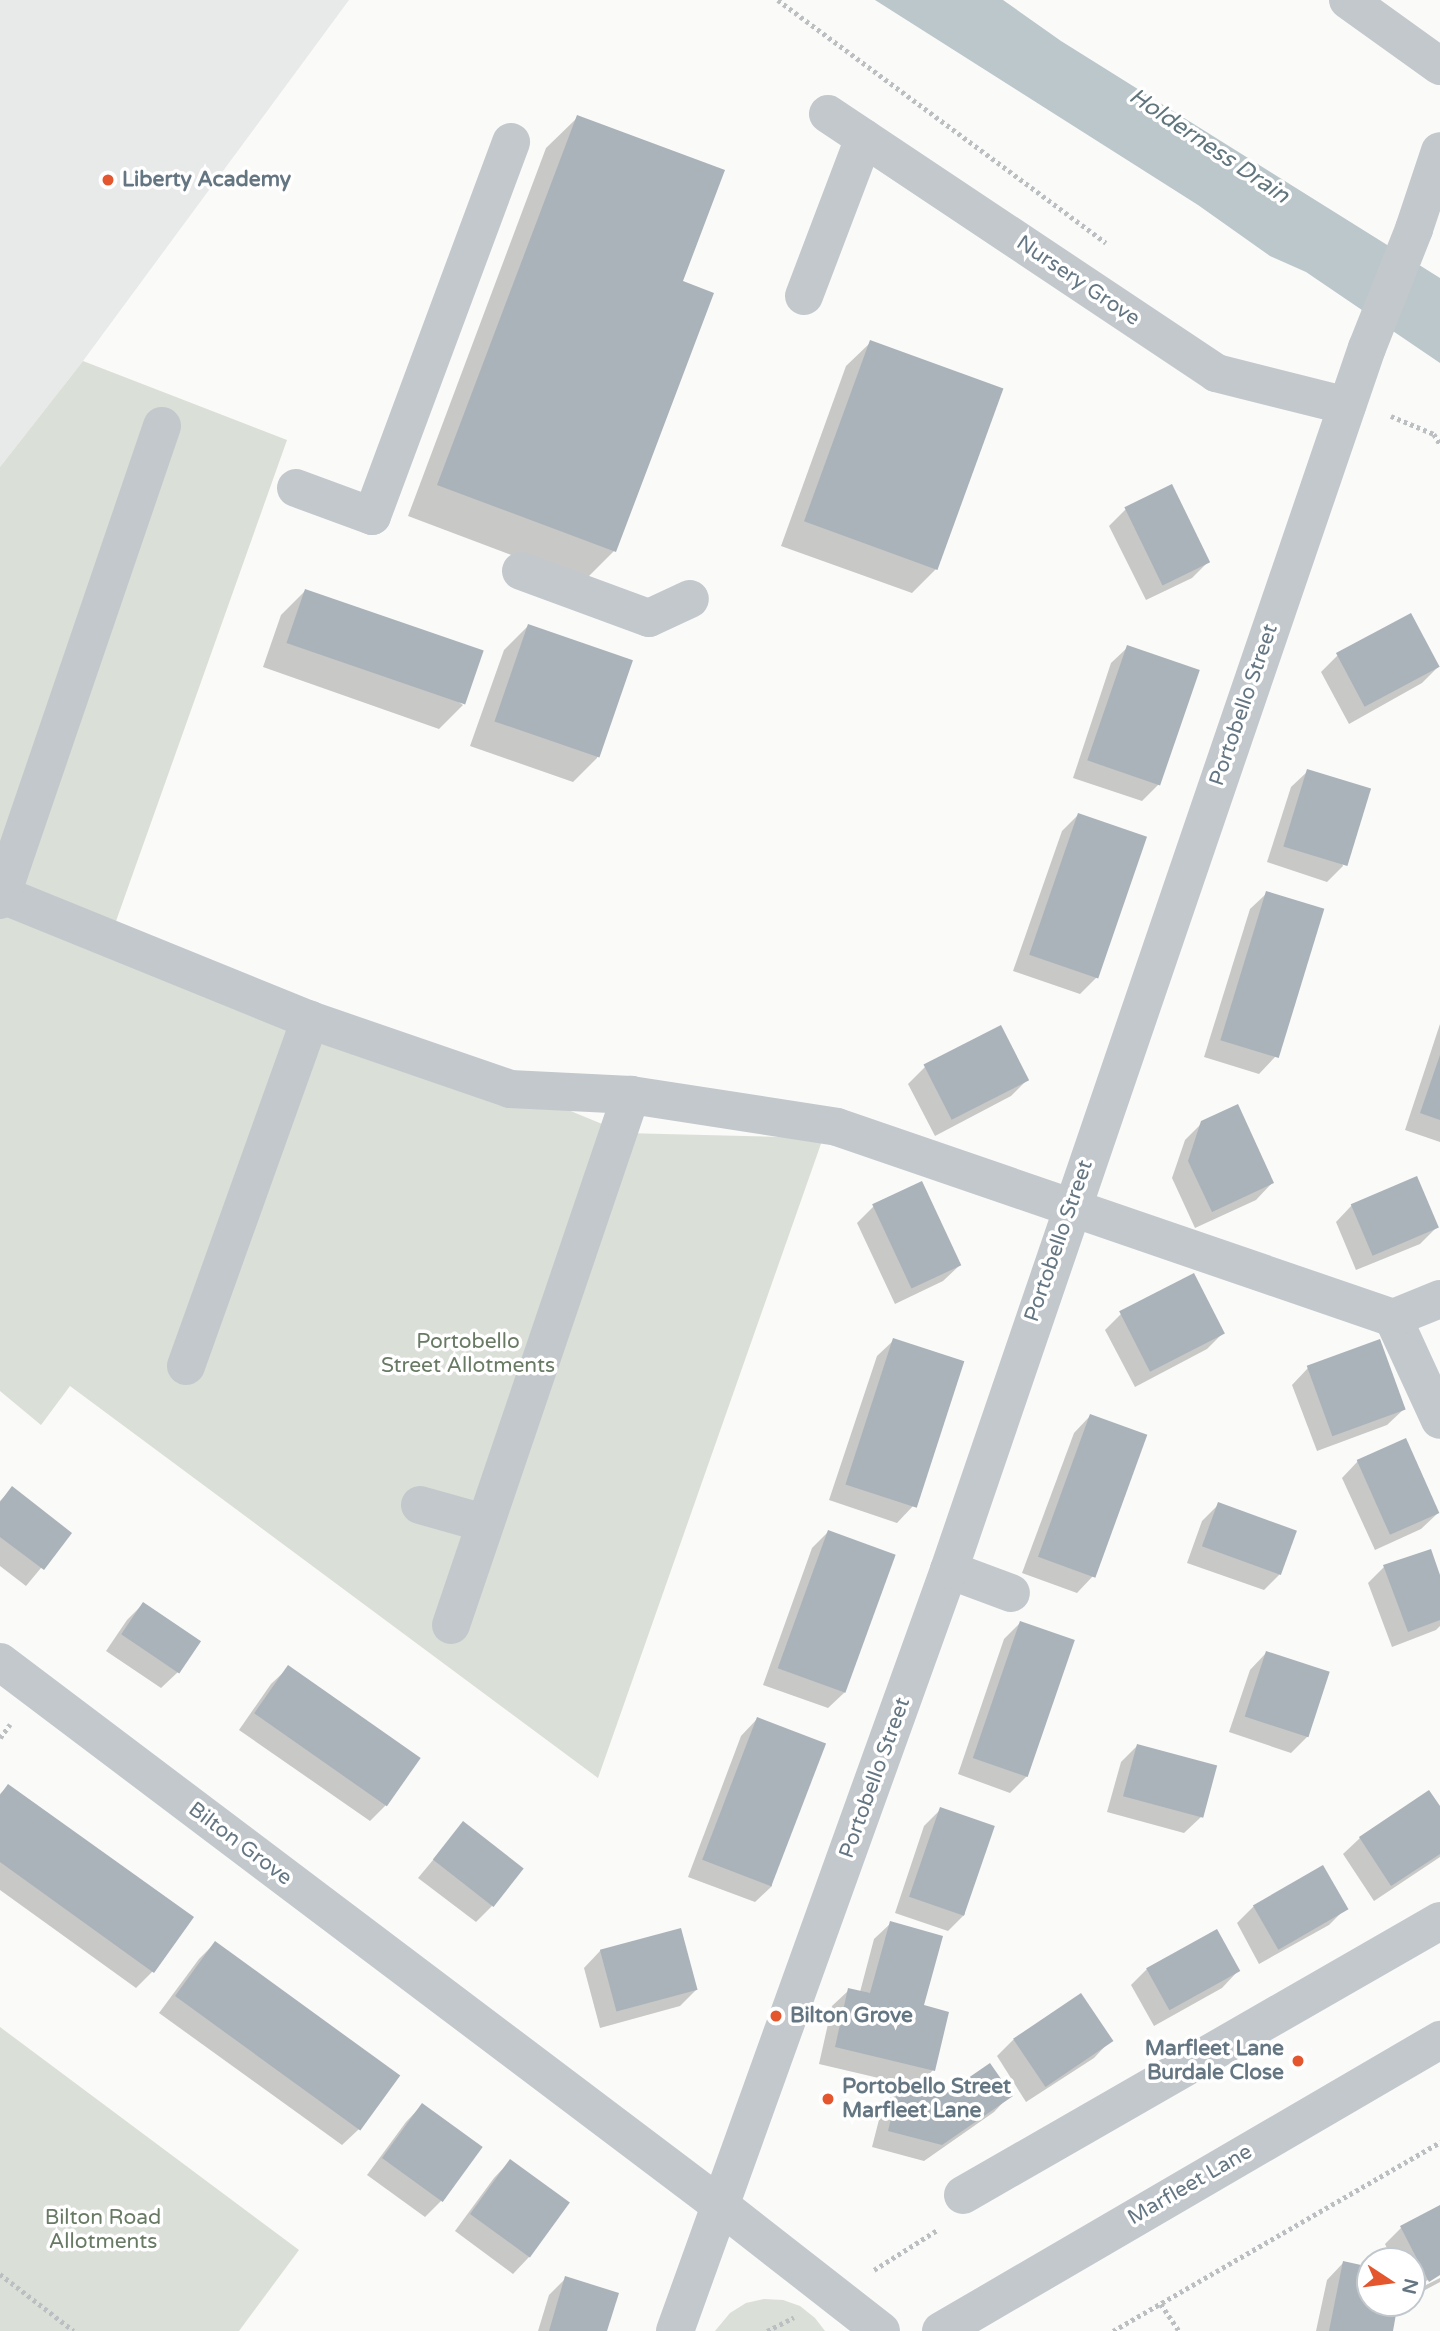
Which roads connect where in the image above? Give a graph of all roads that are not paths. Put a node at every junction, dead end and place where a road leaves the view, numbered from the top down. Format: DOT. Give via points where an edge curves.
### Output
graph roads {
  1 [pos="1348,0"];
  2 [pos="1440,66"];
  3 [pos="828,114"];
  4 [pos="864,138"];
  5 [pos="511,142"];
  6 [pos="1440,150"];
  7 [pos="804,296"];
  8 [pos="1348,402"];
  9 [pos="162,426"];
  10 [pos="296,488"];
  11 [pos="521,571"];
  12 [pos="690,599"];
  13 [pos="1,896"];
  14 [pos="310,1020"];
  15 [pos="631,1095"];
  16 [pos="1071,1207"];
  17 [pos="1440,1300"];
  18 [pos="1393,1318"];
  19 [pos="186,1366"];
  20 [pos="1440,1420"];
  21 [pos="420,1505"];
  22 [pos="484,1523"];
  23 [pos="949,1570"];
  24 [pos="1011,1593"];
  25 [pos="451,1625"];
  26 [pos="0,1662"];
  27 [pos="1440,1921"];
  28 [pos="1440,2040"];
  29 [pos="963,2195"];
  30 [pos="721,2206"];
  31 [pos="675,2331"];
  32 [pos="881,2331"];
  33 [pos="940,2331"];
  1 -- 2 [label="street"];
  3 -- 4 [label="street, Nursery Grove"];
  4 -- 7 [label="street"];
  4 -- 8 [label="street, Nursery Grove" via="1216,373"];
  5 -- 10 [label="street" via="372,516"];
  6 -- 8 [label="street, Portobello Street"];
  8 -- 16 [label="street, Portobello Street"];
  9 -- 13 [label="street"];
  11 -- 12 [label="street" via="649,618"];
  13 -- 14 [label="street"];
  14 -- 15 [label="street" via="510,1089"];
  14 -- 19 [label="street"];
  15 -- 16 [label="street" via="837,1127"];
  15 -- 22 [label="street"];
  16 -- 18 [label="street"];
  16 -- 23 [label="street, Portobello Street"];
  17 -- 18 [label="street"];
  18 -- 20 [label="street"];
  21 -- 22 [label="street"];
  22 -- 25 [label="street"];
  23 -- 24 [label="street"];
  23 -- 30 [label="street, Portobello Street"];
  26 -- 30 [label="street, Bilton Grove"];
  27 -- 29 [label="street"];
  28 -- 33 [label="street, Marfleet Lane"];
  30 -- 31 [label="street, Portobello Street"];
  30 -- 32 [label="street, Bilton Grove"];
}
